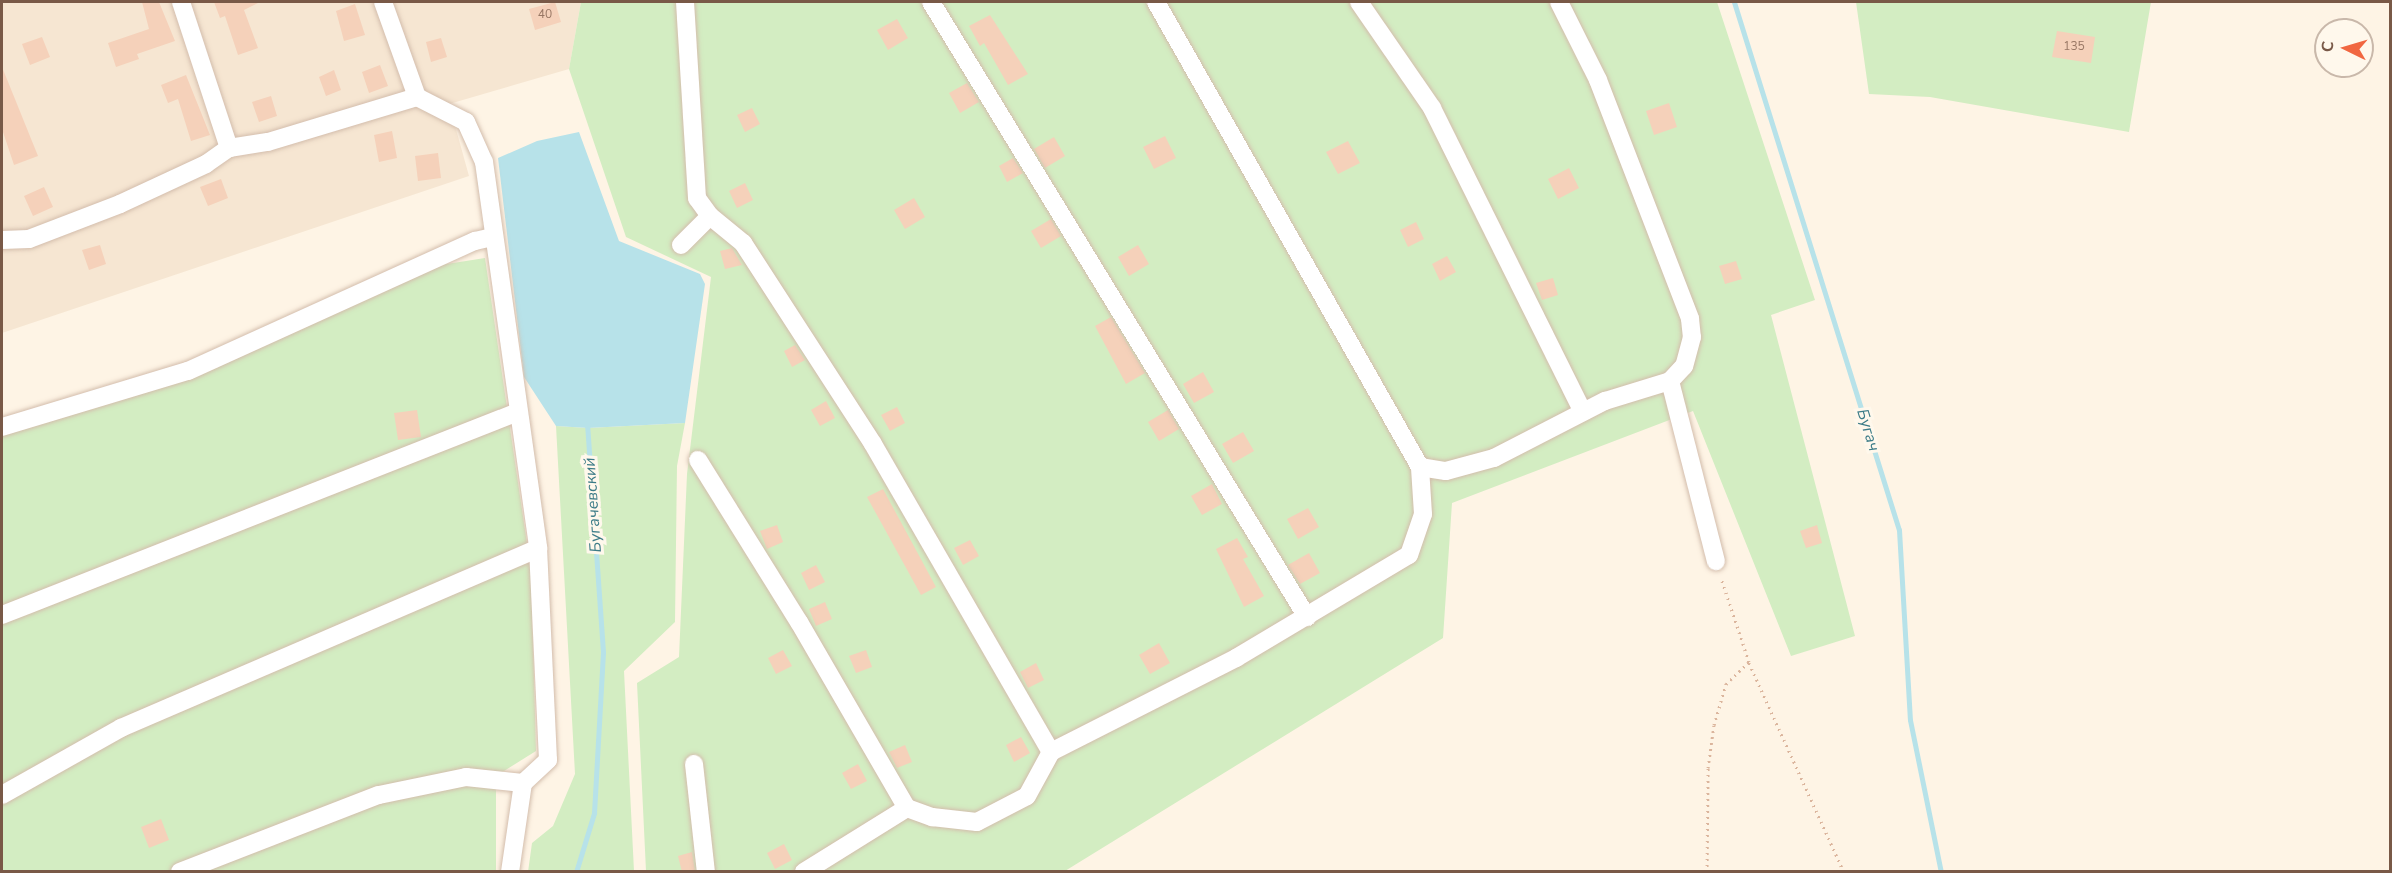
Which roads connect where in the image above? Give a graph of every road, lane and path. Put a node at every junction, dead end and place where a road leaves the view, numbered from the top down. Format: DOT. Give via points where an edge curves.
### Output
graph roads {
  1 [pos="181,2"];
  2 [pos="383,2"];
  3 [pos="685,2"];
  4 [pos="931,2"];
  5 [pos="1156,2"];
  6 [pos="1359,2"];
  7 [pos="1558,2"];
  8 [pos="417,97"];
  9 [pos="230,148"];
  10 [pos="710,216"];
  11 [pos="493,237"];
  12 [pos="2,240"];
  13 [pos="681,245"];
  14 [pos="1670,381"];
  15 [pos="518,412"];
  16 [pos="1583,412"];
  17 [pos="2,427"];
  18 [pos="698,459"];
  19 [pos="1419,467"];
  20 [pos="538,548"];
  21 [pos="1716,561"];
  22 [pos="2,615"];
  23 [pos="1307,617"];
  24 [pos="1749,662"];
  25 [pos="1051,752"];
  26 [pos="694,764"];
  27 [pos="523,783"];
  28 [pos="2,795"];
  29 [pos="907,808"];
  30 [pos="180,872"];
  31 [pos="510,872"];
  32 [pos="706,872"];
  33 [pos="804,872"];
  34 [pos="1707,872"];
  35 [pos="1845,872"];
  1 -- 9 [label="street"];
  2 -- 8 [label="street"];
  3 -- 10 [label="street" via="697,198"];
  4 -- 23 [label="street"];
  5 -- 19 [label="street"];
  6 -- 16 [label="street" via="1432,108"];
  7 -- 14 [label="street" via="1598,80 1690,319 1692,337 1684,366"];
  8 -- 9 [label="street" via="268,142"];
  8 -- 11 [label="street" via="466,122 484,162"];
  9 -- 12 [label="street" via="207,164 120,204 29,239"];
  10 -- 13 [label="street"];
  10 -- 25 [label="street" via="743,243 873,444"];
  11 -- 15 [label="street"];
  11 -- 17 [label="street" via="475,241 188,371"];
  14 -- 16 [label="street"];
  14 -- 21 [label="street"];
  15 -- 20 [label="street"];
  15 -- 22 [label="street"];
  16 -- 19 [label="street" via="1494,458 1446,471"];
  18 -- 29 [label="street" via="800,622"];
  19 -- 23 [label="street" via="1423,514 1409,555"];
  20 -- 27 [label="street" via="548,760"];
  20 -- 28 [label="street" via="121,728"];
  21 -- 24 [label="path"];
  23 -- 25 [label="street" via="1236,658"];
  24 -- 34 [label="path" via="1726,684 1714,725 1708,768"];
  24 -- 35 [label="path"];
  25 -- 29 [label="street" via="1027,796 977,822 932,817"];
  26 -- 32 [label="street"];
  27 -- 30 [label="street" via="466,777 379,795"];
  27 -- 31 [label="street"];
  29 -- 33 [label="street"];
}
